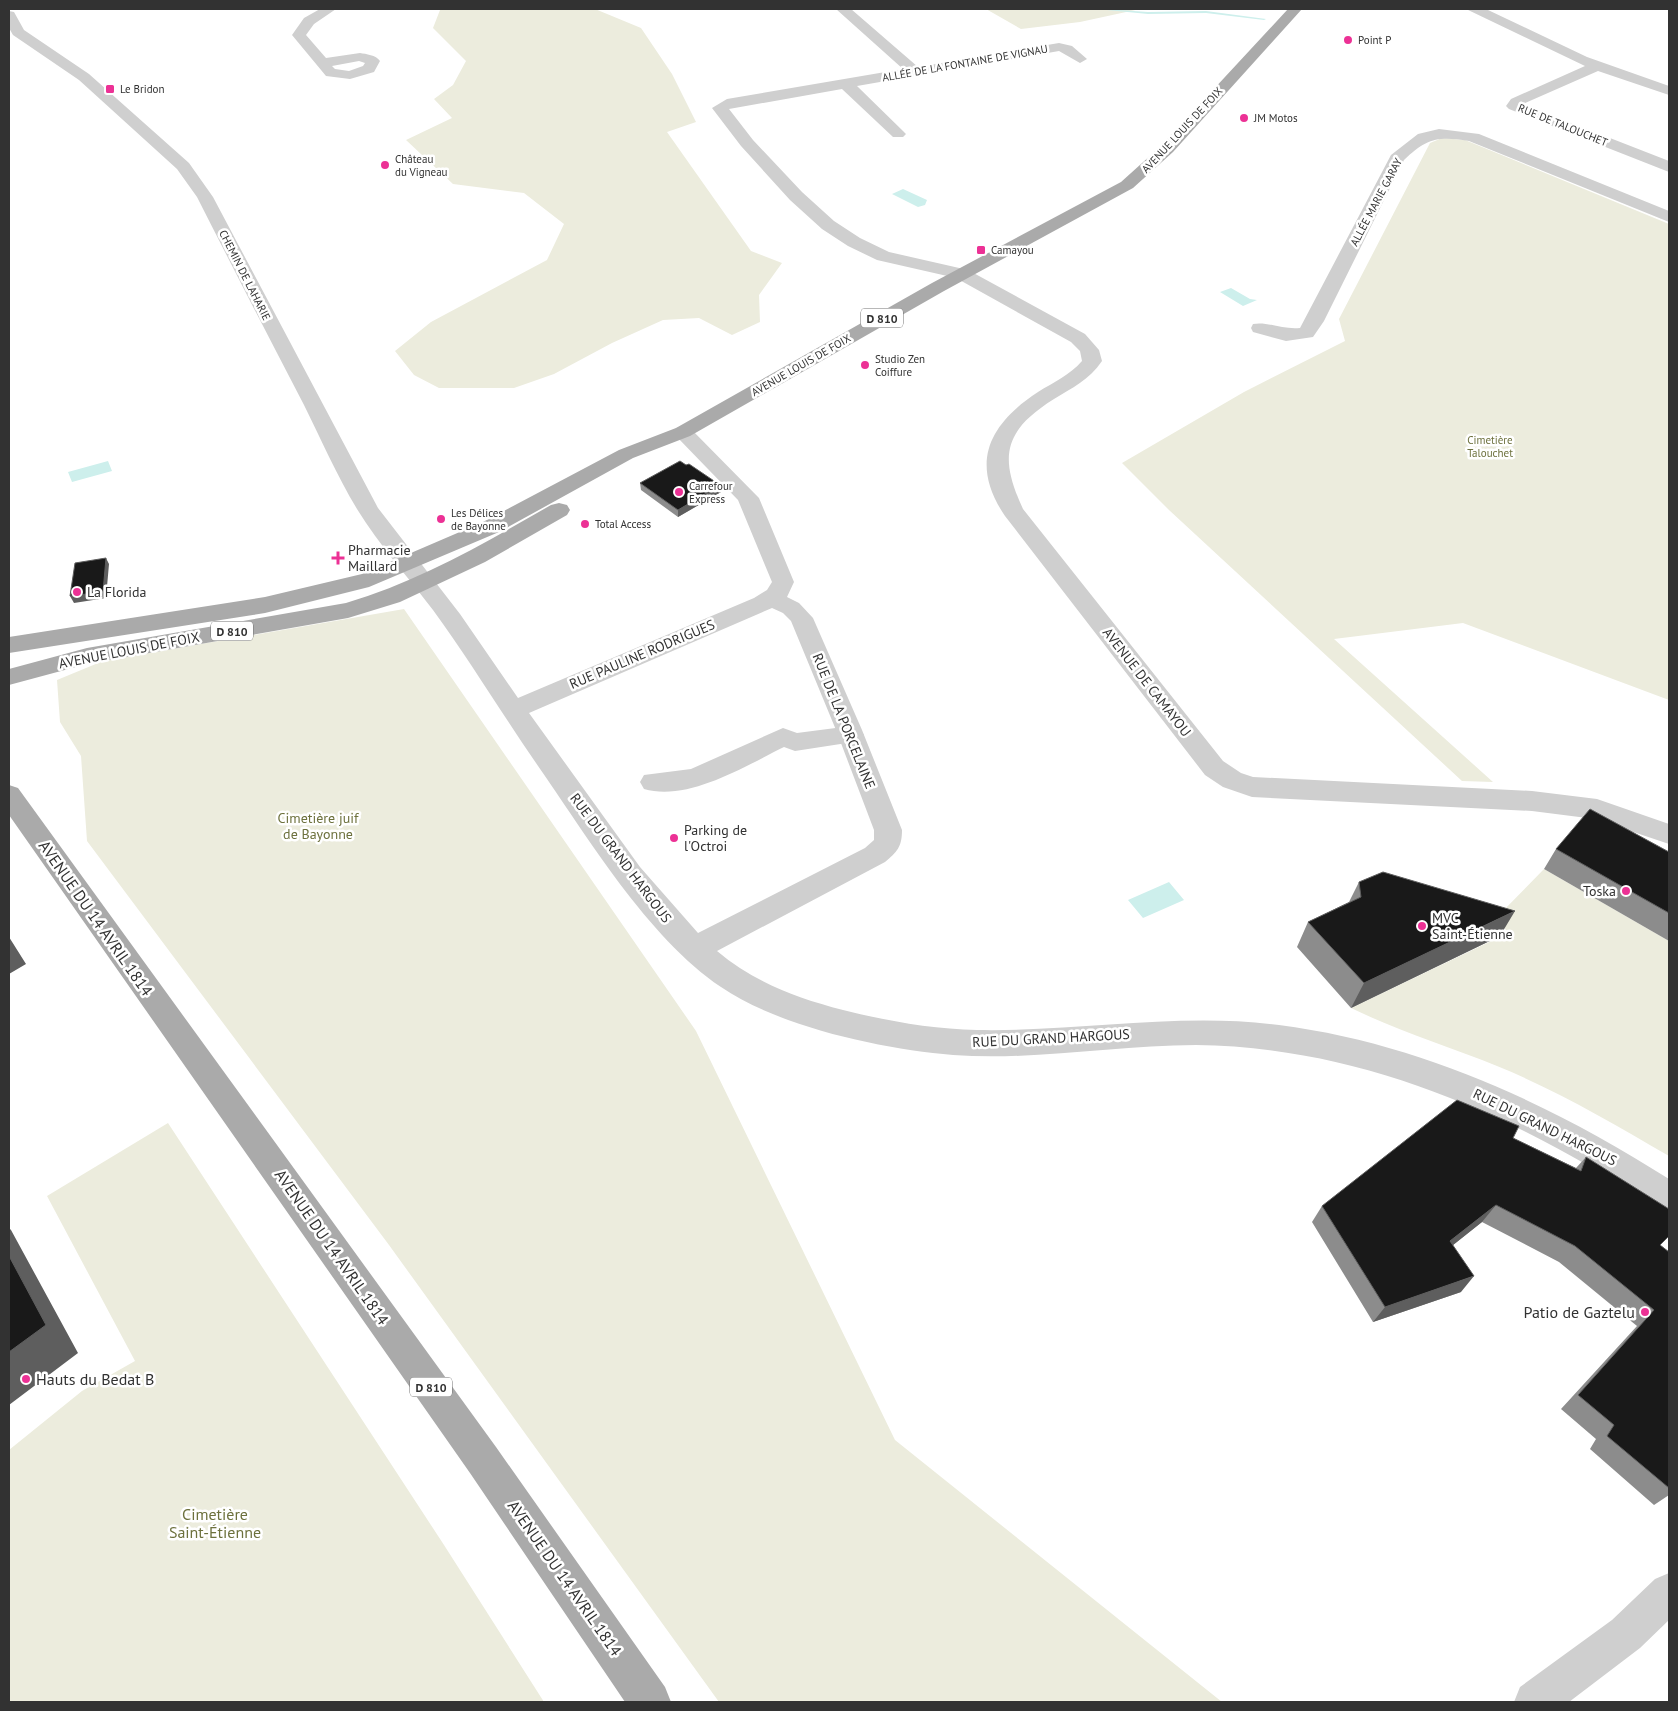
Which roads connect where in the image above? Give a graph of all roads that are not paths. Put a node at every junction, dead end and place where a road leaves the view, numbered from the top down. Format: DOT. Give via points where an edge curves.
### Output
graph roads {
  1 [pos="330,9"];
  2 [pos="843,9"];
  3 [pos="1295,9"];
  4 [pos="1473,9"];
  5 [pos="9,15"];
  6 [pos="1080,59"];
  7 [pos="322,62"];
  8 [pos="1597,66"];
  9 [pos="915,72"];
  10 [pos="846,84"];
  11 [pos="1669,91"];
  12 [pos="898,134"];
  13 [pos="1669,168"];
  14 [pos="1669,217"];
  15 [pos="962,274"];
  16 [pos="1260,328"];
  17 [pos="683,432"];
  18 [pos="417,573"];
  19 [pos="773,599"];
  20 [pos="9,645"];
  21 [pos="9,678"];
  22 [pos="512,710"];
  23 [pos="852,735"];
  24 [pos="653,782"];
  25 [pos="9,795"];
  26 [pos="1669,834"];
  27 [pos="695,949"];
  28 [pos="1669,1197"];
  29 [pos="1669,1592"];
  30 [pos="650,1702"];
  31 [pos="1535,1702"];
  1 -- 7 [label="street" via="309,21 299,35"];
  2 -- 9 [label="street"];
  3 -- 15 [label="main road, AVENUE LOUIS DE FOIX / D 810" via="1142,173 1074,215"];
  4 -- 8 [label="street" via="1500,18"];
  5 -- 18 [label="street, CHEMIN DE LAHARIE" via="18,32 84,77 183,166 205,197 368,509"];
  6 -- 9 [label="street, ALLÉE DE LA FONTAINE DE VIGNAU" via="1059,47"];
  8 -- 11 [label="street"];
  8 -- 13 [label="street, RUE DE TALOUCHET" via="1516,102 1514,106"];
  9 -- 10 [label="street, ALLÉE DE LA FONTAINE DE VIGNAU"];
  10 -- 12 [label="street"];
  10 -- 15 [label="street, ALLÉE DE LA FONTAINE DE VIGNAU" via="727,104 720,108 747,143 828,225 883,256"];
  14 -- 16 [label="street, ALLÉE MARIE GARAY" via="1473,137 1448,132 1426,134 1416,139 1397,158 1306,333 1286,335"];
  15 -- 17 [label="main road, AVENUE LOUIS DE FOIX / D 810"];
  15 -- 26 [label="street, AVENUE DE CAMAYOU" via="1078,338 1089,350 1092,361 1085,372 1038,401 999,445 998,471 1002,488 1013,511 1214,768 1232,780 1252,787 1532,801 1597,808"];
  17 -- 18 [label="main road, AVENUE LOUIS DE FOIX / D 810" via="658,454 514,538"];
  17 -- 19 [label="street" via="748,498 783,582"];
  18 -- 20 [label="main road, AVENUE LOUIS DE FOIX" via="369,580 265,605"];
  18 -- 21 [label="main road, AVENUE LOUIS DE FOIX / D 810" via="392,597 348,610 87,656"];
  18 -- 22 [label="street, RUE DU GRAND HARGOUS"];
  19 -- 22 [label="street, RUE PAULINE RODRIGUES"];
  19 -- 23 [label="street, RUE DE LA PORCELAINE" via="791,608 801,618"];
  22 -- 27 [label="street, RUE DU GRAND HARGOUS" via="620,862 655,907"];
  23 -- 24 [label="street" via="795,742 783,737 695,778"];
  23 -- 27 [label="street, RUE DE LA PORCELAINE" via="888,830 888,844 875,855"];
  25 -- 30 [label="main road, AVENUE DU 14 AVRIL 1814 / D 810" via="472,1444"];
  27 -- 28 [label="street, RUE DU GRAND HARGOUS" via="720,971 776,1001 807,1013 879,1032 941,1041 996,1043 1218,1032 1317,1044 1470,1090 1542,1122 1622,1164"];
  29 -- 31 [label="street" via="1626,1634"];
}
